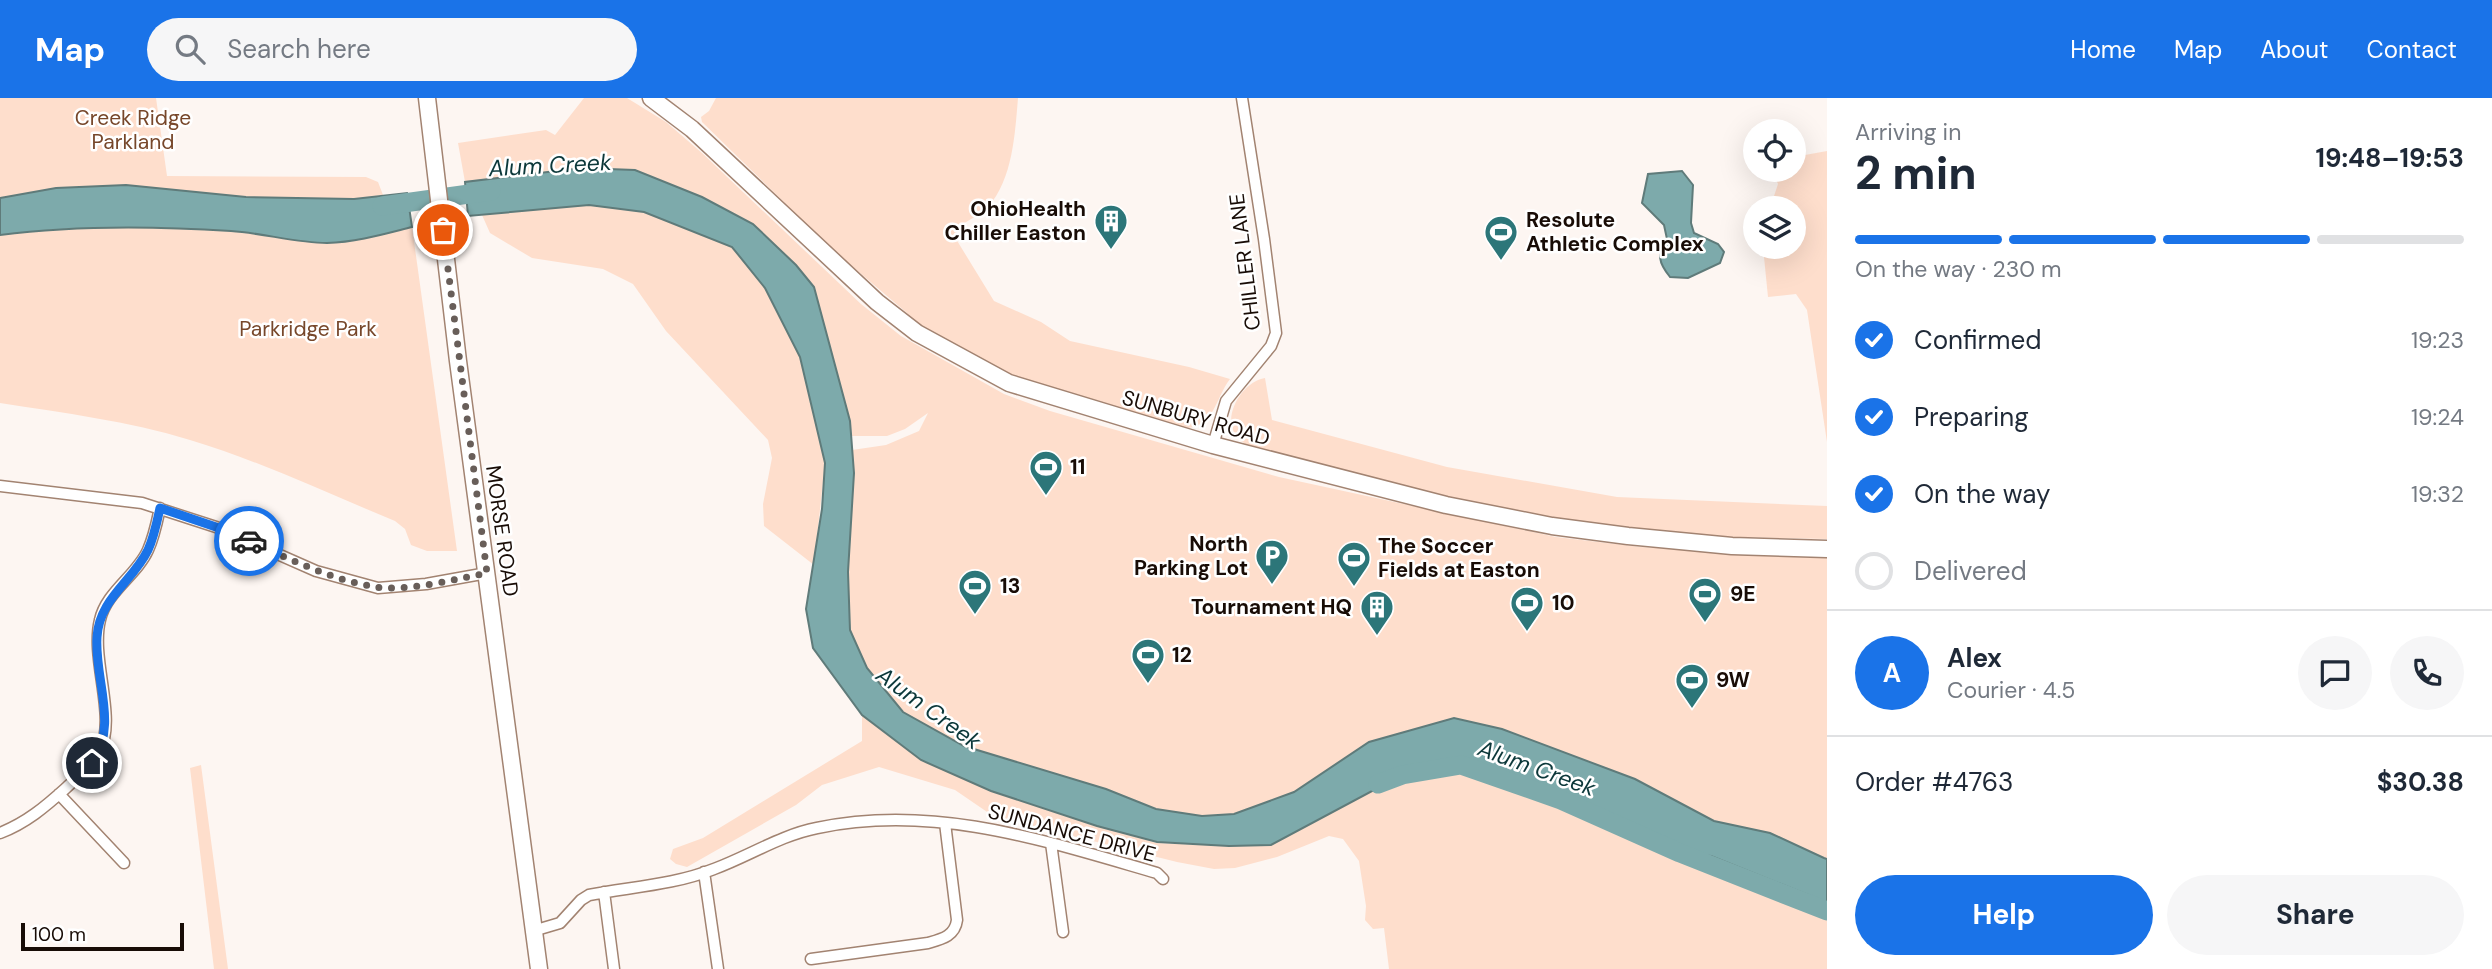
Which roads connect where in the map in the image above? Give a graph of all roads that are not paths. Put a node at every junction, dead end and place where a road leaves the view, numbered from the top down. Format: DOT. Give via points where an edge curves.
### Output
graph roads {
  1 [pos="426,98"];
  2 [pos="651,98"];
  3 [pos="1242,98"];
  4 [pos="1213,445"];
  5 [pos="0,486"];
  6 [pos="160,508"];
  7 [pos="1827,549"];
  8 [pos="487,573"];
  9 [pos="59,794"];
  10 [pos="945,823"];
  11 [pos="0,833"];
  12 [pos="1051,843"];
  13 [pos="124,863"];
  14 [pos="704,872"];
  15 [pos="1163,878"];
  16 [pos="604,892"];
  17 [pos="533,930"];
  18 [pos="1063,932"];
  19 [pos="811,959"];
  20 [pos="539,969"];
  21 [pos="614,969"];
  22 [pos="719,969"];
  1 -- 8 [label="main road, MORSE ROAD"];
  2 -- 4 [label="main road, SUNBURY ROAD" via="692,129 877,302 917,332 1009,383"];
  3 -- 4 [label="street, CHILLER LANE" via="1276,333 1271,346 1226,401"];
  4 -- 7 [label="main road, SUNBURY ROAD" via="1434,502 1552,526 1732,546"];
  5 -- 6 [label="street"];
  6 -- 8 [label="street" via="316,570 378,588"];
  6 -- 9 [label="street" via="148,550 100,617 97,638 105,734 100,752"];
  8 -- 17 [label="main road, MORSE ROAD"];
  9 -- 11 [label="street" via="23,825"];
  9 -- 13 [label="street"];
  10 -- 12 [label="street, SUNDANCE DRIVE"];
  10 -- 14 [label="street, SUNDANCE DRIVE" via="884,818 818,827"];
  10 -- 19 [label="street" via="957,920 951,933 928,943"];
  12 -- 15 [label="street, SUNDANCE DRIVE"];
  12 -- 18 [label="street"];
  14 -- 16 [label="street, SUNDANCE DRIVE"];
  14 -- 22 [label="street"];
  16 -- 17 [label="street, SUNDANCE DRIVE" via="581,900 560,923"];
  16 -- 21 [label="street"];
  17 -- 20 [label="main road, MORSE ROAD"];
}
